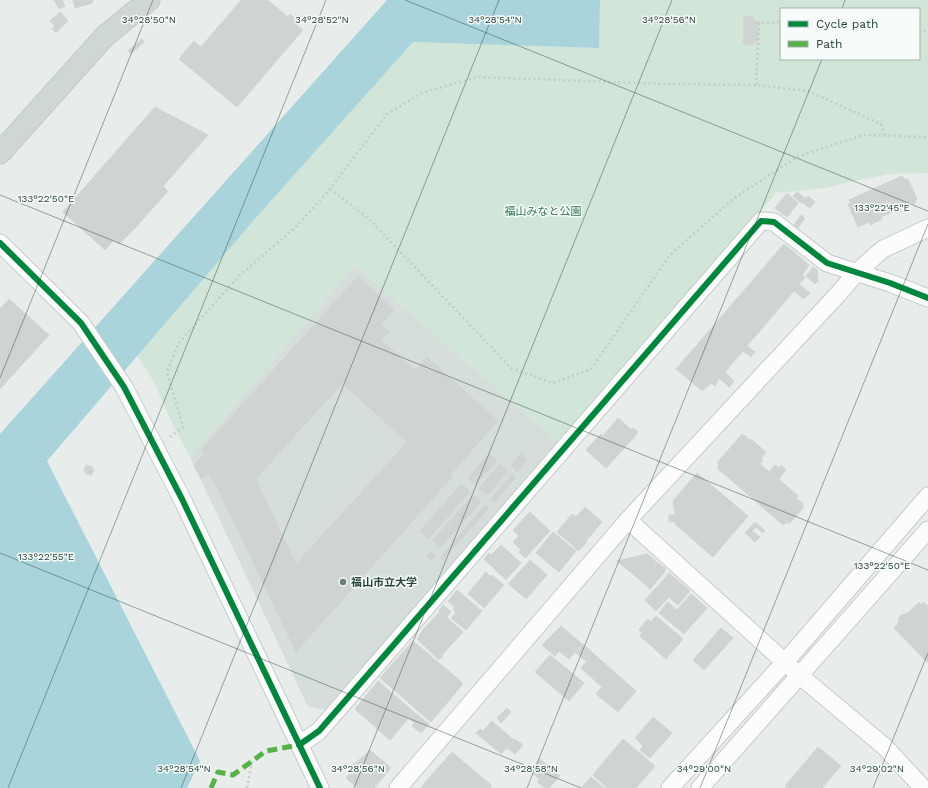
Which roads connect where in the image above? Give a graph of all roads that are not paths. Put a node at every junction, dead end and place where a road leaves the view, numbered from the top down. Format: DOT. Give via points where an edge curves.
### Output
graph roads {
  1 [pos="149,0"];
  2 [pos="0,153"];
  3 [pos="928,228"];
  4 [pos="0,243"];
  5 [pos="856,273"];
  6 [pos="928,298"];
  7 [pos="928,496"];
  8 [pos="628,520"];
  9 [pos="928,530"];
  10 [pos="785,662"];
  11 [pos="799,675"];
  12 [pos="299,745"];
  13 [pos="320,788"];
  14 [pos="398,788"];
  15 [pos="670,788"];
  16 [pos="700,788"];
  17 [pos="923,788"];
  1 -- 2 [label="main road" via="105,36"];
  3 -- 5 [label="street" via="883,249"];
  4 -- 12 [label="street" via="81,323 124,387 157,448"];
  5 -- 6 [label="street"];
  5 -- 8 [label="street"];
  5 -- 12 [label="street" via="827,263 774,222 761,222 319,730"];
  7 -- 10 [label="street"];
  8 -- 10 [label="street"];
  8 -- 14 [label="street"];
  9 -- 11 [label="street"];
  10 -- 11 [label="street"];
  10 -- 15 [label="street"];
  11 -- 16 [label="street"];
  11 -- 17 [label="street" via="886,747"];
  12 -- 13 [label="street"];
}
